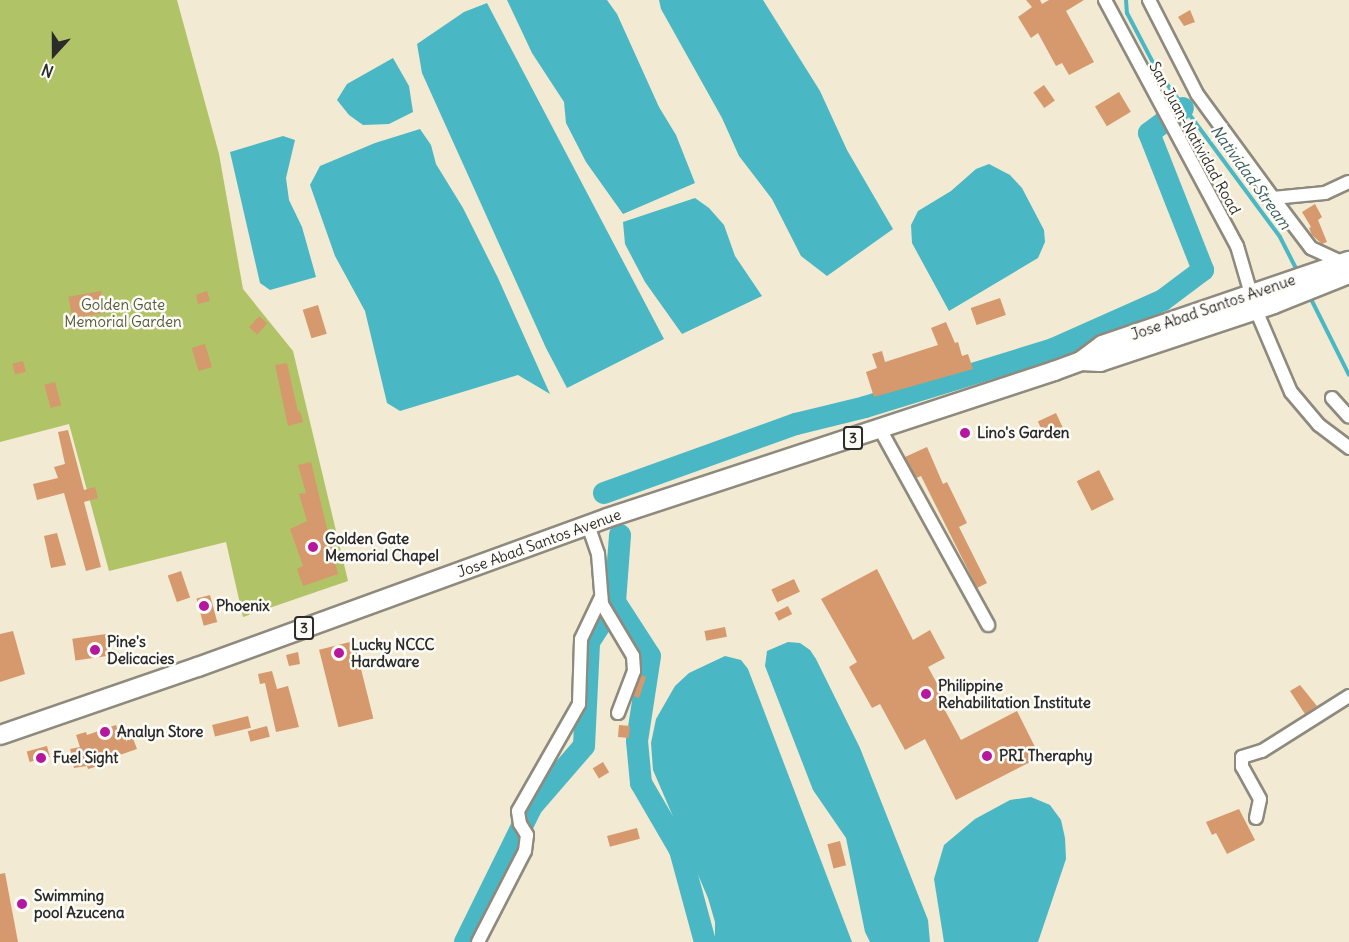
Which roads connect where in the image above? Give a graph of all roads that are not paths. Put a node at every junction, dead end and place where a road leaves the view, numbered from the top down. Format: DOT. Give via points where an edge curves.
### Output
graph roads {
  1 [pos="1105,0"];
  2 [pos="1149,0"];
  3 [pos="1349,182"];
  4 [pos="1273,198"];
  5 [pos="1342,269"];
  6 [pos="1262,299"];
  7 [pos="1332,398"];
  8 [pos="1349,417"];
  9 [pos="880,429"];
  10 [pos="1349,448"];
  11 [pos="588,525"];
  12 [pos="601,600"];
  13 [pos="988,625"];
  14 [pos="1349,696"];
  15 [pos="618,713"];
  16 [pos="0,735"];
  17 [pos="1256,818"];
  18 [pos="478,942"];
  1 -- 6 [label="street, San Juan-Natividad Road" via="1200,174"];
  2 -- 4 [label="street" via="1197,94"];
  3 -- 4 [label="street" via="1324,193"];
  4 -- 5 [label="street" via="1311,248"];
  5 -- 6 [label="highway, Jose Abad Santos Avenue / 3"];
  6 -- 9 [label="highway, Jose Abad Santos Avenue / 3" via="1100,362 1081,361"];
  6 -- 10 [label="street, San Juan-Natividad Road" via="1291,392 1319,426"];
  7 -- 8 [label="street"];
  9 -- 11 [label="highway, Jose Abad Santos Avenue / 3"];
  9 -- 13 [label="street"];
  11 -- 12 [label="street" via="598,554"];
  11 -- 16 [label="highway, Jose Abad Santos Avenue / 3"];
  12 -- 15 [label="street" via="634,662"];
  12 -- 18 [label="street" via="581,639 579,704 518,811 527,835 525,851"];
  14 -- 17 [label="street" via="1262,751 1242,757 1242,767 1260,799"];
}
